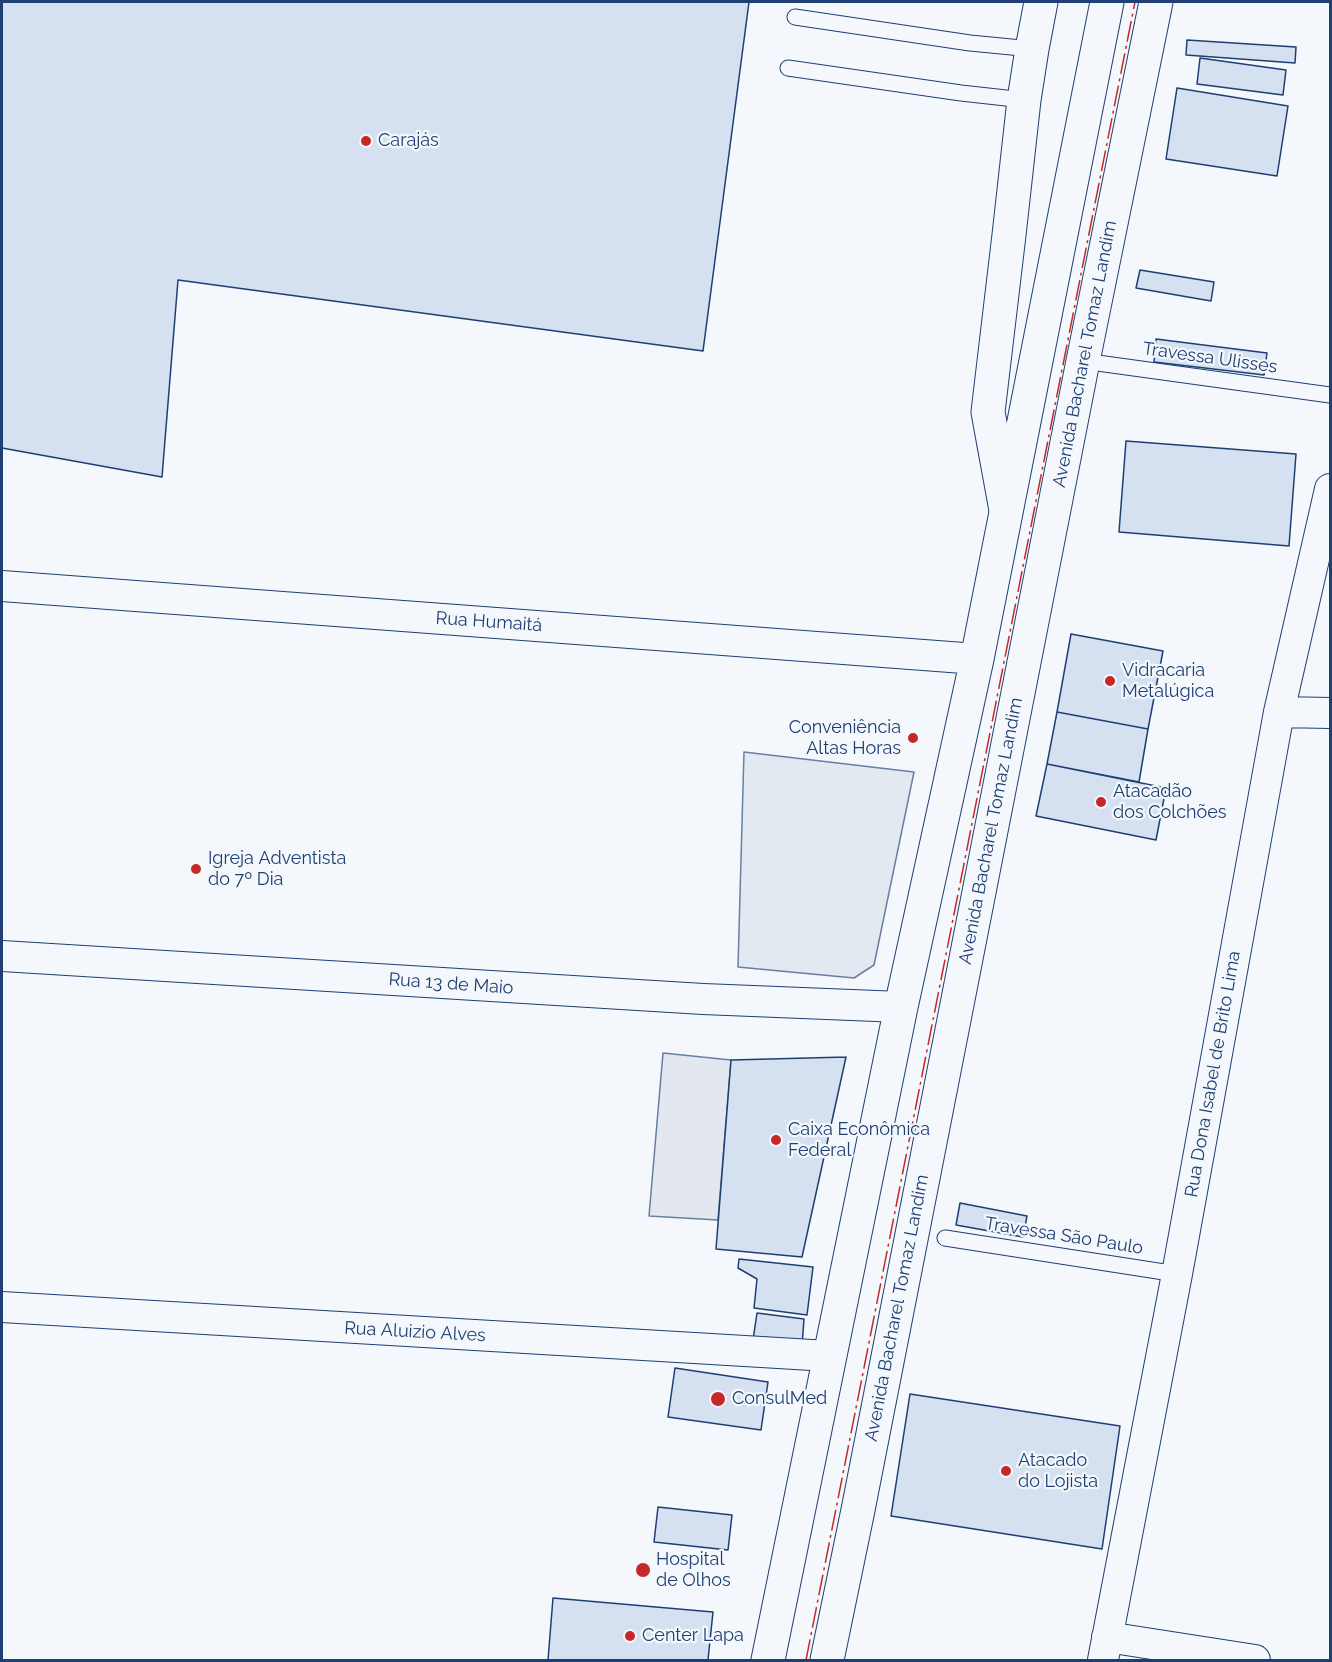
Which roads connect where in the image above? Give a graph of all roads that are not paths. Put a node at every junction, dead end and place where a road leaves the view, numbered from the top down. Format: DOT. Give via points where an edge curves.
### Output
graph roads {
  1 [pos="1041,2"];
  2 [pos="1107,2"];
  3 [pos="1156,2"];
  4 [pos="795,17"];
  5 [pos="1032,49"];
  6 [pos="788,68"];
  7 [pos="1024,100"];
  8 [pos="1083,361"];
  9 [pos="1330,395"];
  10 [pos="1330,489"];
  11 [pos="1006,513"];
  12 [pos="2,586"];
  13 [pos="977,658"];
  14 [pos="1279,712"];
  15 [pos="1330,712"];
  16 [pos="2,956"];
  17 [pos="901,1006"];
  18 [pos="945,1238"];
  19 [pos="1177,1274"];
  20 [pos="2,1306"];
  21 [pos="829,1356"];
  22 [pos="1105,1649"];
  23 [pos="768,1660"];
  24 [pos="827,1660"];
  25 [pos="1255,1660"];
  1 -- 5 [label="main road"];
  2 -- 11 [label="main road"];
  3 -- 8 [label="main road, Avenida Bacharel Tomaz Landim"];
  4 -- 5 [label="lane"];
  5 -- 7 [label="main road"];
  6 -- 7 [label="lane"];
  7 -- 11 [label="main road" via="988,412"];
  8 -- 9 [label="lane, Travessa Ulisses"];
  8 -- 24 [label="main road, Avenida Bacharel Tomaz Landim"];
  10 -- 14 [label="street, Rua Dona Isabel de Brito Lima"];
  11 -- 13 [label="main road"];
  12 -- 13 [label="street, Rua Humaitá"];
  13 -- 17 [label="main road"];
  14 -- 15 [label="street"];
  14 -- 19 [label="street, Rua Dona Isabel de Brito Lima"];
  16 -- 17 [label="street, Rua 13 de Maio" via="703,999"];
  17 -- 21 [label="main road"];
  18 -- 19 [label="lane, Travessa São Paulo"];
  19 -- 22 [label="street, Rua Dona Isabel de Brito Lima"];
  20 -- 21 [label="street, Rua Aluizio Alves"];
  21 -- 23 [label="main road"];
  22 -- 25 [label="street"];
}
